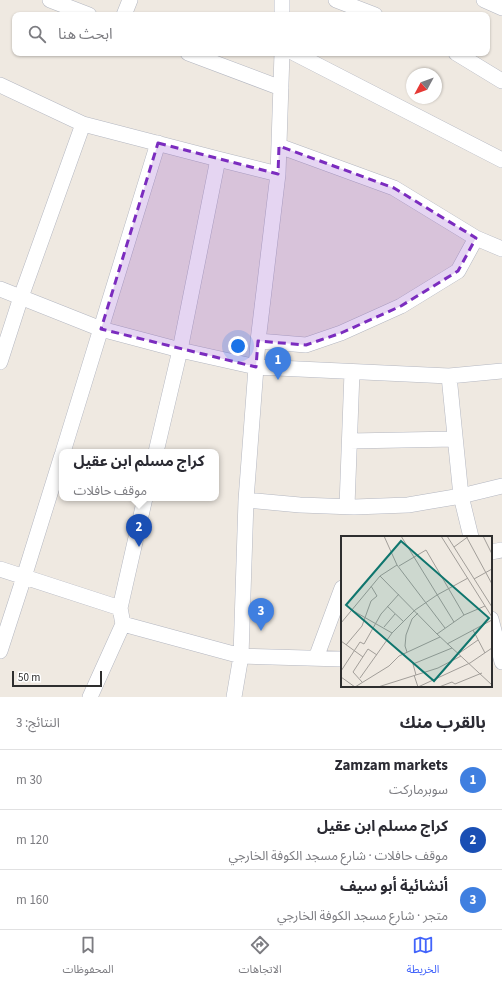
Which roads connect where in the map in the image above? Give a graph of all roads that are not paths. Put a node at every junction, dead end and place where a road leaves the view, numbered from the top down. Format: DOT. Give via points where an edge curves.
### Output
graph roads {
  1 [pos="50,0"];
  2 [pos="130,0"];
  3 [pos="282,0"];
  4 [pos="336,0"];
  5 [pos="484,0"];
  6 [pos="502,8"];
  7 [pos="81,12"];
  8 [pos="125,12"];
  9 [pos="282,12"];
  10 [pos="367,12"];
  11 [pos="196,56"];
  12 [pos="282,56"];
  13 [pos="300,56"];
  14 [pos="461,56"];
  15 [pos="502,82"];
  16 [pos="0,85"];
  17 [pos="281,88"];
  18 [pos="83,124"];
  19 [pos="158,143"];
  20 [pos="279,146"];
  21 [pos="218,159"];
  22 [pos="502,160"];
  23 [pos="278,174"];
  24 [pos="476,238"];
  25 [pos="502,249"];
  26 [pos="0,289"];
  27 [pos="21,297"];
  28 [pos="101,329"];
  29 [pos="258,342"];
  30 [pos="180,350"];
  31 [pos="0,362"];
  32 [pos="256,367"];
  33 [pos="502,370"];
  34 [pos="352,372"];
  35 [pos="449,376"];
  36 [pos="455,440"];
  37 [pos="350,441"];
  38 [pos="63,449"];
  39 [pos="157,449"];
  40 [pos="59,463"];
  41 [pos="502,486"];
  42 [pos="461,496"];
  43 [pos="246,500"];
  44 [pos="144,501"];
  45 [pos="347,506"];
  46 [pos="471,536"];
  47 [pos="502,550"];
  48 [pos="492,552"];
  49 [pos="0,569"];
  50 [pos="24,577"];
  51 [pos="341,591"];
  52 [pos="120,608"];
  53 [pos="492,623"];
  54 [pos="123,624"];
  55 [pos="0,651"];
  56 [pos="241,656"];
  57 [pos="316,658"];
  58 [pos="341,659"];
  59 [pos="502,662"];
  60 [pos="90,697"];
  61 [pos="234,697"];
  1 -- 7 [label="street"];
  2 -- 8 [label="street"];
  3 -- 9 [label="street"];
  4 -- 10 [label="street"];
  5 -- 6 [label="street"];
  11 -- 17 [label="street"];
  12 -- 17 [label="street"];
  13 -- 22 [label="street"];
  14 -- 15 [label="street"];
  16 -- 18 [label="street"];
  17 -- 20 [label="street"];
  18 -- 19 [label="street"];
  18 -- 27 [label="street"];
  19 -- 21 [label="street"];
  19 -- 28 [label="street"];
  20 -- 23 [label="street"];
  20 -- 24 [label="street" via="394,188"];
  21 -- 23 [label="street"];
  21 -- 30 [label="street"];
  23 -- 29 [label="street"];
  24 -- 25 [label="street"];
  24 -- 29 [label="street" via="458,271 401,306 341,333 306,345"];
  26 -- 27 [label="street"];
  27 -- 28 [label="street"];
  27 -- 31 [label="street"];
  28 -- 30 [label="street"];
  28 -- 38 [label="street"];
  29 -- 32 [label="street"];
  30 -- 32 [label="street"];
  30 -- 39 [label="street"];
  32 -- 34 [label="street"];
  32 -- 43 [label="street"];
  33 -- 35 [label="street"];
  34 -- 35 [label="street"];
  34 -- 37 [label="street"];
  35 -- 36 [label="street"];
  36 -- 37 [label="street"];
  36 -- 42 [label="street"];
  37 -- 45 [label="street"];
  40 -- 50 [label="street"];
  41 -- 42 [label="street"];
  42 -- 45 [label="street" via="408,505"];
  42 -- 46 [label="street"];
  43 -- 45 [label="street"];
  43 -- 56 [label="street"];
  44 -- 52 [label="street"];
  47 -- 48 [label="street"];
  49 -- 50 [label="street"];
  50 -- 52 [label="street"];
  50 -- 55 [label="street"];
  51 -- 57 [label="street"];
  52 -- 54 [label="street"];
  53 -- 59 [label="street"];
  54 -- 56 [label="street"];
  54 -- 60 [label="street"];
  56 -- 57 [label="street"];
  56 -- 61 [label="street"];
  57 -- 58 [label="street"];
}
